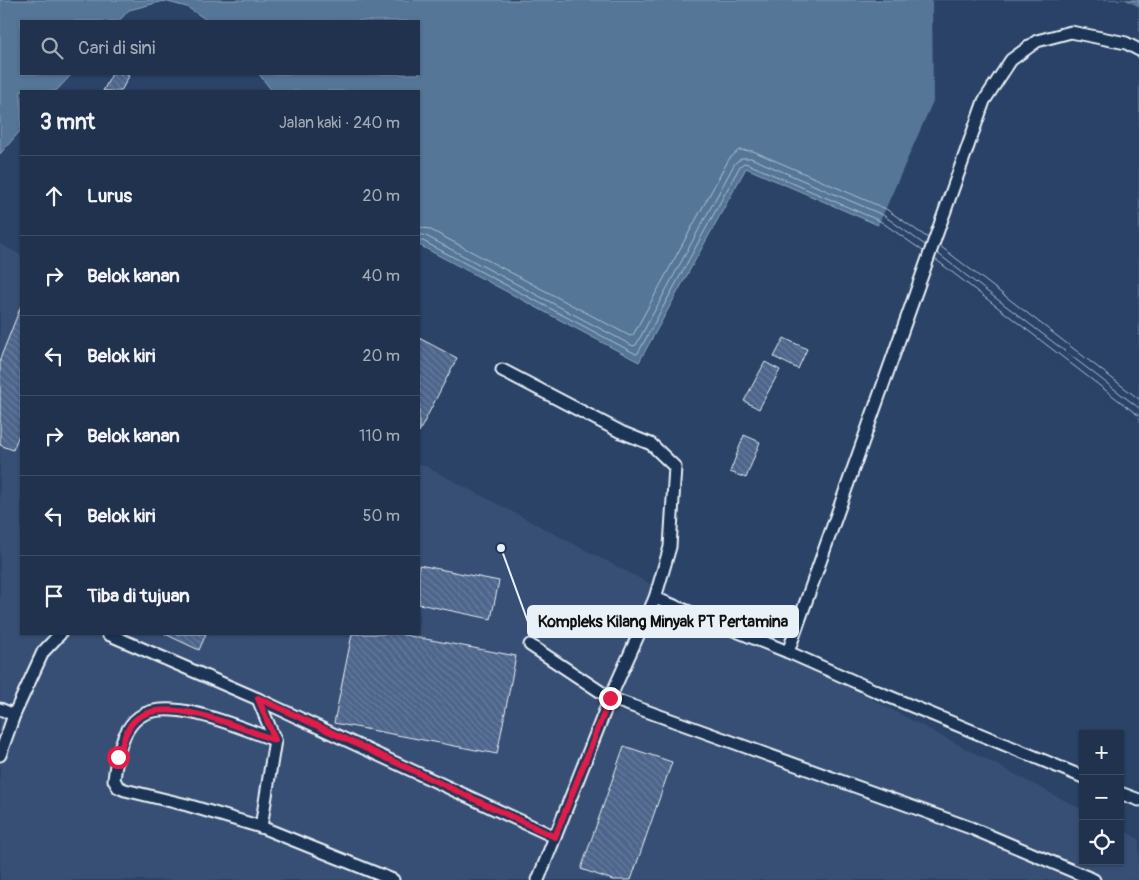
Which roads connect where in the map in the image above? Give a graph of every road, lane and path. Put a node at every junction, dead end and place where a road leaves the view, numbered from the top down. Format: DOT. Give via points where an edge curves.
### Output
graph roads {
  1 [pos="1139,50"];
  2 [pos="502,370"];
  3 [pos="655,598"];
  4 [pos="59,635"];
  5 [pos="110,635"];
  6 [pos="530,645"];
  7 [pos="788,652"];
  8 [pos="258,698"];
  9 [pos="610,698"];
  10 [pos="0,709"];
  11 [pos="14,715"];
  12 [pos="275,740"];
  13 [pos="0,755"];
  14 [pos="1079,775"];
  15 [pos="1124,794"];
  16 [pos="1139,800"];
  17 [pos="261,827"];
  18 [pos="555,837"];
  19 [pos="393,880"];
  20 [pos="538,880"];
  21 [pos="1094,880"];
  1 -- 7 [label="lane" via="1126,43 1071,32 1037,41 1011,60 984,101"];
  2 -- 3 [label="lane" via="621,432 651,444 675,467 670,547"];
  3 -- 7 [label="lane"];
  3 -- 9 [label="lane"];
  4 -- 11 [label="lane" via="43,652"];
  5 -- 8 [label="lane"];
  6 -- 9 [label="lane"];
  7 -- 14 [label="lane"];
  8 -- 12 [label="lane"];
  8 -- 18 [label="lane"];
  9 -- 18 [label="lane"];
  9 -- 21 [label="lane" via="971,828"];
  10 -- 11 [label="lane"];
  11 -- 13 [label="lane"];
  12 -- 17 [label="lane"];
  12 -- 17 [label="lane" via="178,709 156,711 139,717 128,730 115,769 114,780 125,790"];
  15 -- 16 [label="lane"];
  17 -- 19 [label="lane"];
  18 -- 20 [label="lane"];
}
